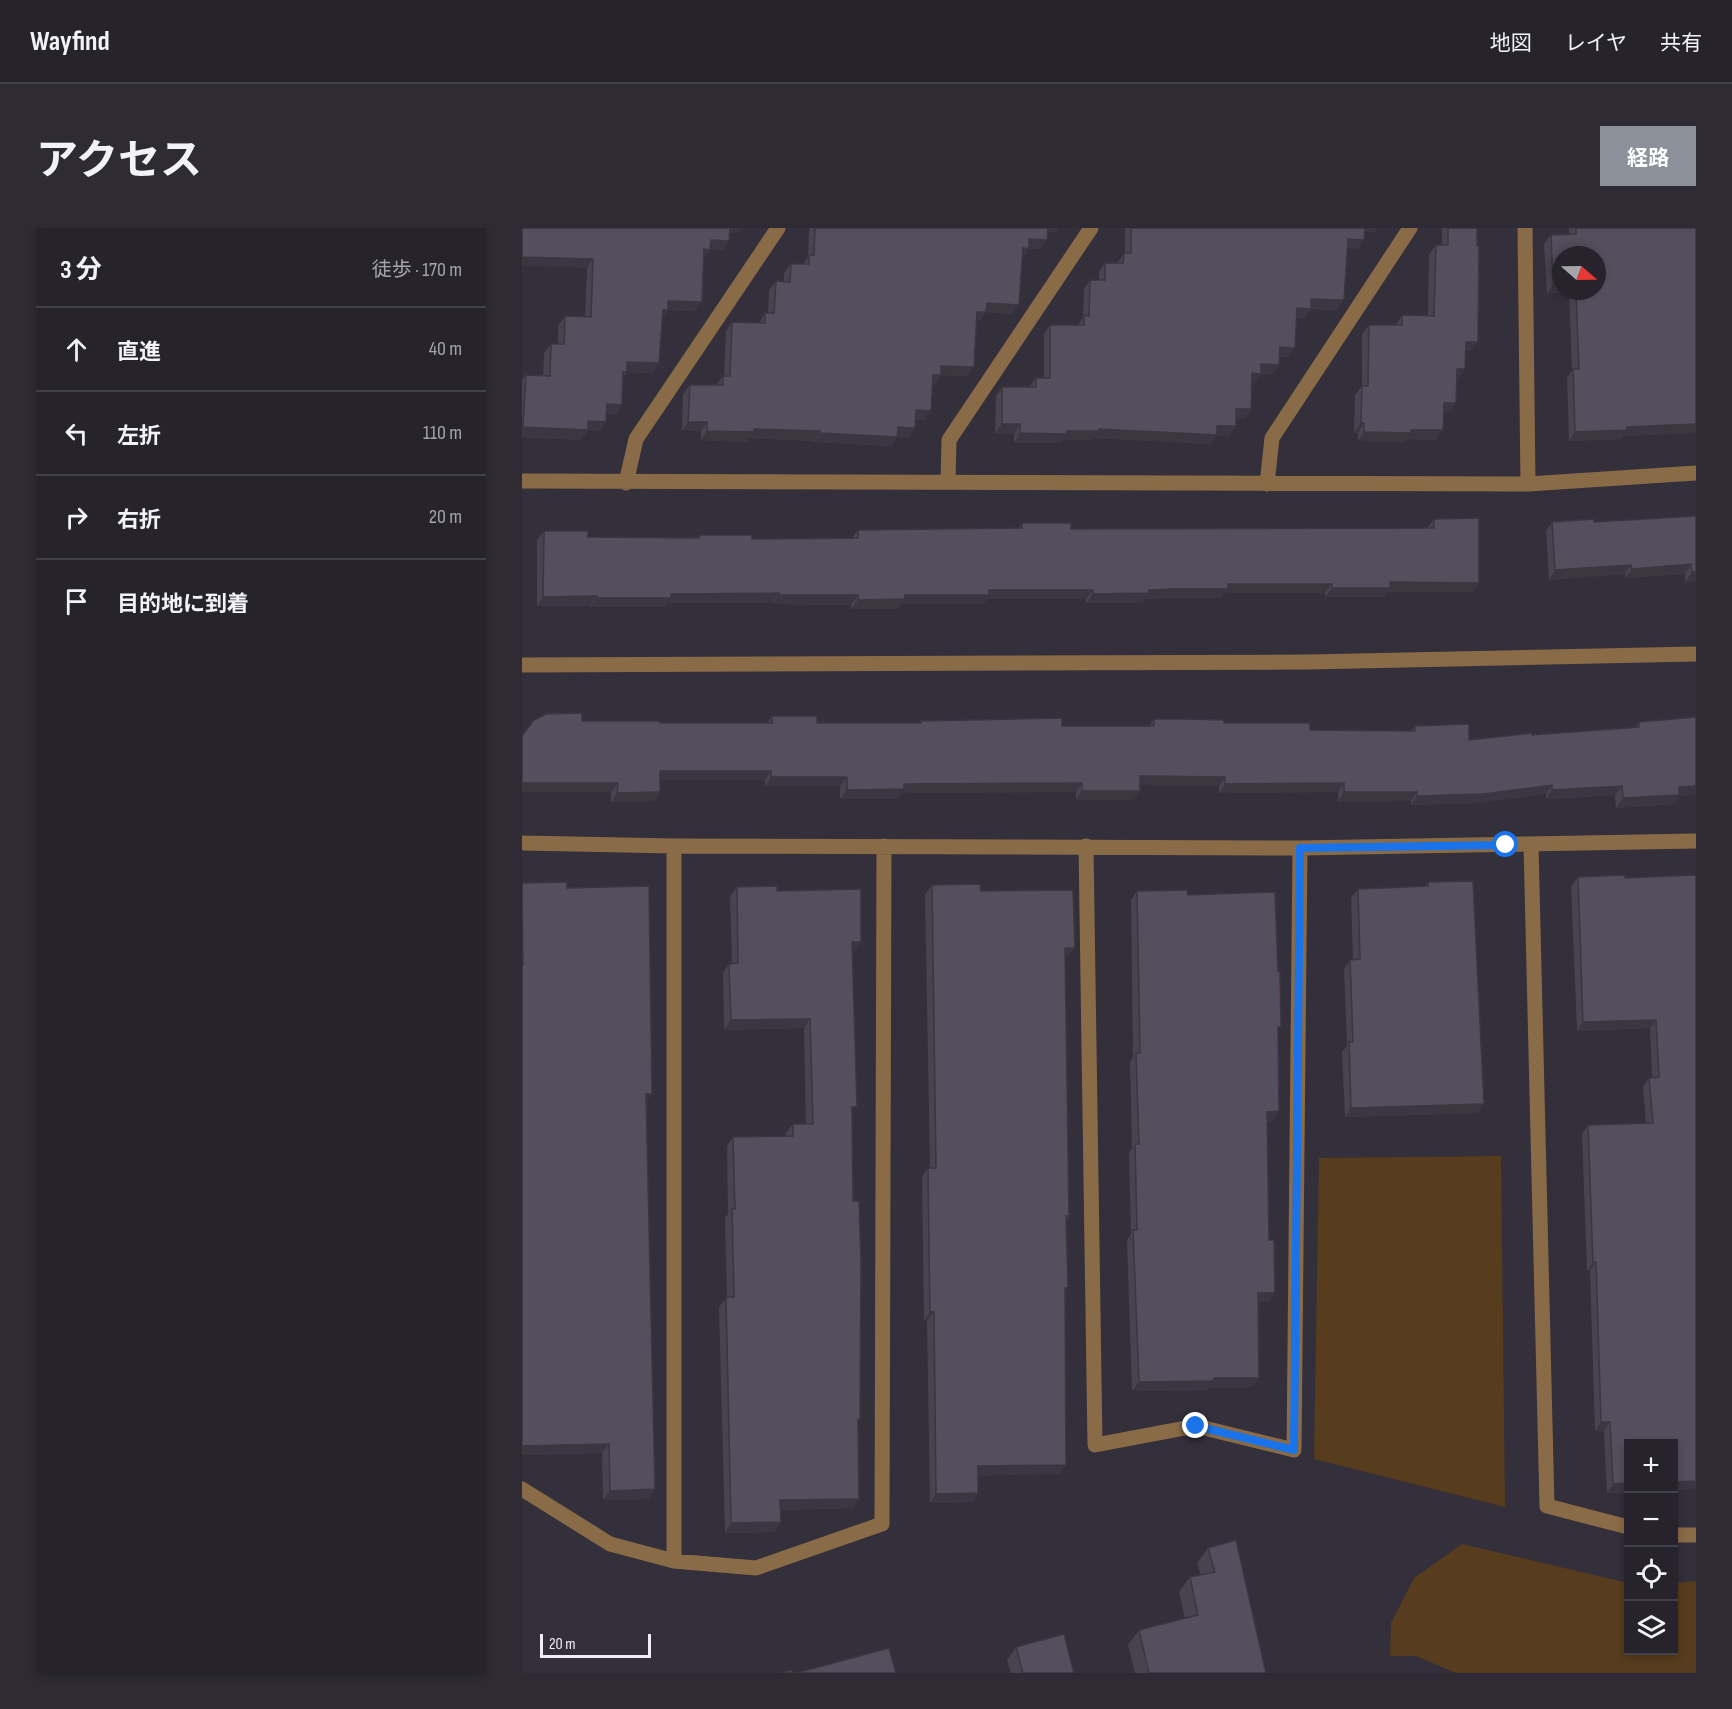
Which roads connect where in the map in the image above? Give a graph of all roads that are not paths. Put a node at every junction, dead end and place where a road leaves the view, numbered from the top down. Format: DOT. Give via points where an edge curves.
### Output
graph roads {
  1 [pos="778,228"];
  2 [pos="1091,228"];
  3 [pos="1410,228"];
  4 [pos="1524,228"];
  5 [pos="1696,473"];
  6 [pos="522,481"];
  7 [pos="948,482"];
  8 [pos="626,483"];
  9 [pos="1267,484"];
  10 [pos="1528,484"];
  11 [pos="1696,654"];
  12 [pos="522,665"];
  13 [pos="1696,841"];
  14 [pos="522,843"];
  15 [pos="1531,845"];
  16 [pos="674,846"];
  17 [pos="884,846"];
  18 [pos="1086,846"];
  19 [pos="1300,848"];
  20 [pos="522,1489"];
  21 [pos="1624,1526"];
  22 [pos="1678,1535"];
  23 [pos="1696,1535"];
  24 [pos="674,1561"];
  1 -- 8 [label="street" via="636,439"];
  2 -- 7 [label="street" via="949,440"];
  3 -- 9 [label="street" via="1272,438"];
  4 -- 10 [label="street"];
  5 -- 10 [label="street"];
  6 -- 8 [label="street"];
  7 -- 8 [label="street"];
  7 -- 9 [label="street"];
  9 -- 10 [label="street"];
  11 -- 12 [label="street" via="1308,662"];
  13 -- 15 [label="street"];
  14 -- 16 [label="street"];
  15 -- 19 [label="street"];
  15 -- 21 [label="street" via="1547,1506"];
  16 -- 17 [label="street"];
  16 -- 24 [label="street"];
  17 -- 18 [label="street"];
  17 -- 24 [label="street" via="882,1524 756,1568"];
  18 -- 19 [label="street"];
  18 -- 19 [label="street" via="1095,1445 1196,1426 1294,1450"];
  20 -- 24 [label="street" via="610,1544"];
  22 -- 23 [label="street"];
}
